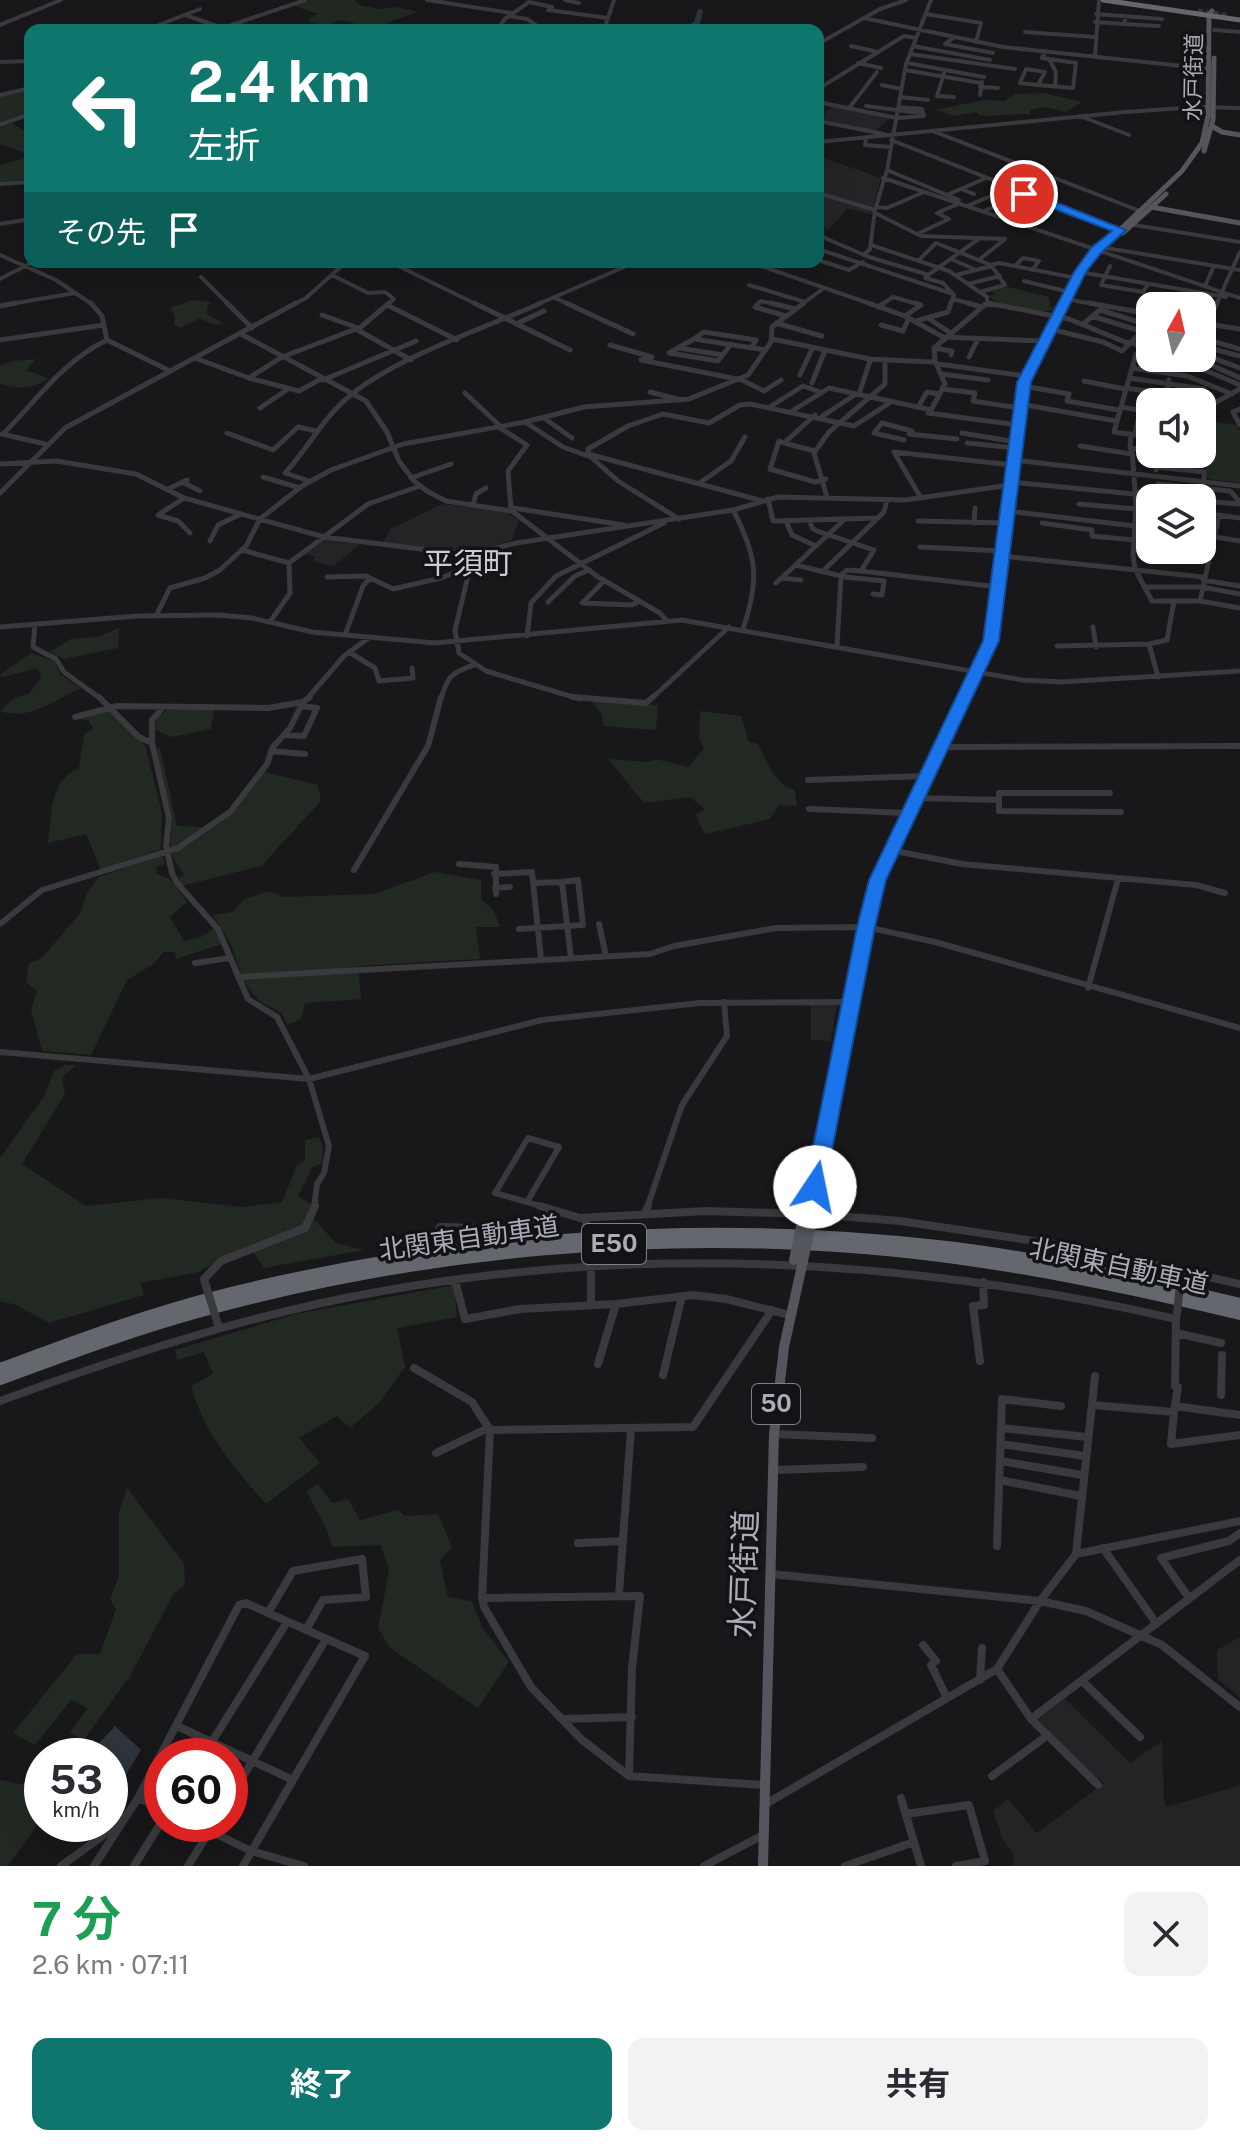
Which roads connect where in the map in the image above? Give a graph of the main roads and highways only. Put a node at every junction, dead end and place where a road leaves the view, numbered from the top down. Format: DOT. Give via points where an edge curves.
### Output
graph roads {
  1 [pos="1101,0"];
  2 [pos="1112,0"];
  3 [pos="1124,0"];
  4 [pos="1133,0"];
  5 [pos="1212,12"];
  6 [pos="1226,15"];
  7 [pos="1240,17"];
  8 [pos="1211,69"];
  9 [pos="1211,107"];
  10 [pos="1212,126"];
  11 [pos="1222,132"];
  12 [pos="1211,135"];
  13 [pos="1240,135"];
  14 [pos="1186,170"];
  15 [pos="1151,206"];
  16 [pos="1240,221"];
  17 [pos="1100,247"];
  18 [pos="1240,1304"];
  19 [pos="1240,1314"];
  20 [pos="0,1369"];
  21 [pos="0,1379"];
  22 [pos="763,1866"];
  1 -- 5 [label="highway"];
  2 -- 3 [label="highway" via="1198,11"];
  4 -- 5 [label="highway"];
  5 -- 7 [label="highway"];
  5 -- 8 [label="main road, 水戸街道 / 50"];
  5 -- 8 [label="main road, 水戸街道 / 50"];
  6 -- 7 [label="highway"];
  8 -- 9 [label="main road, 水戸街道 / 50"];
  9 -- 10 [label="main road, 水戸街道 / 50"];
  9 -- 14 [label="main road, 水戸街道 / 50" via="1202,143"];
  10 -- 11 [label="main road"];
  10 -- 12 [label="main road, 水戸街道 / 50"];
  11 -- 12 [label="main road"];
  11 -- 13 [label="main road"];
  12 -- 14 [label="main road, 水戸街道 / 50" via="1202,155"];
  14 -- 15 [label="main road, 水戸街道 / 50"];
  15 -- 16 [label="main road"];
  15 -- 17 [label="main road, 水戸街道 / 50"];
  15 -- 17 [label="main road, 水戸街道 / 50" via="1134,225"];
  17 -- 22 [label="main road, 水戸街道 / 50, bridge" via="1078,275 1026,376 991,641 890,850 866,927 781,1368 774,1434"];
  18 -- 20 [label="highway, 北関東自動車道 / E50" via="1041,1262 913,1244 772,1234 630,1234 467,1248 328,1271 189,1305"];
  19 -- 21 [label="highway, 北関東自動車道 / E50" via="1037,1271 911,1253 770,1243 632,1243 470,1257 305,1286 149,1327"];
}
